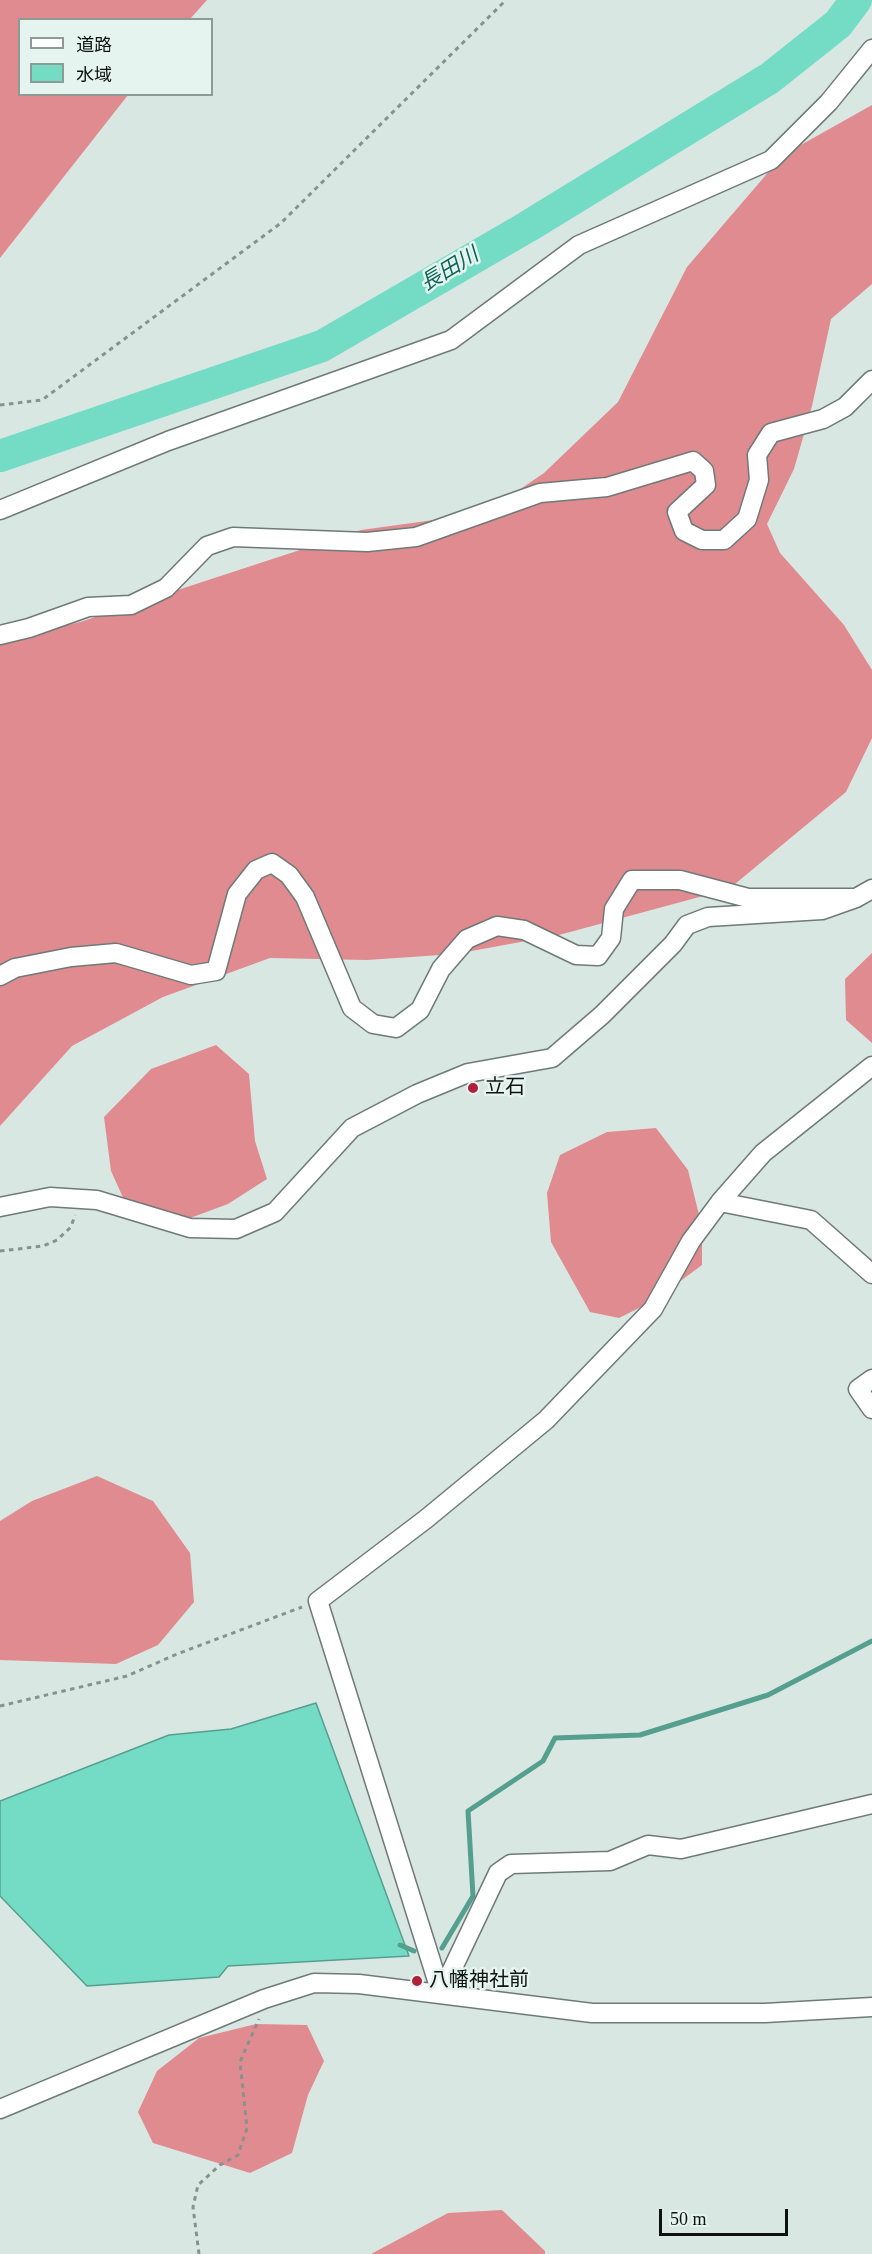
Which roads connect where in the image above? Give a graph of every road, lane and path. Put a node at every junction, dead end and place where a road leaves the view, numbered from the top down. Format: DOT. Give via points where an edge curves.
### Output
graph roads {
  1 [pos="506,0"];
  2 [pos="872,49"];
  3 [pos="872,380"];
  4 [pos="0,405"];
  5 [pos="0,510"];
  6 [pos="0,635"];
  7 [pos="864,893"];
  8 [pos="0,976"];
  9 [pos="872,1066"];
  10 [pos="80,1199"];
  11 [pos="720,1202"];
  12 [pos="0,1207"];
  13 [pos="0,1251"];
  14 [pos="872,1274"];
  15 [pos="872,1379"];
  16 [pos="872,1409"];
  17 [pos="318,1601"];
  18 [pos="0,1706"];
  19 [pos="872,1804"];
  20 [pos="441,1993"];
  21 [pos="264,1999"];
  22 [pos="872,2007"];
  23 [pos="0,2109"];
  24 [pos="199,2254"];
  1 -- 4 [label="path" via="281,223 42,400"];
  2 -- 5 [label="street" via="829,102 771,160 579,245 451,340 168,441"];
  3 -- 6 [label="street" via="845,407 823,419 771,434 757,455 759,480 747,519 724,540 702,540 684,531 677,512 706,485 704,471 693,462 607,487 540,493 416,537 367,542 233,537 207,546 166,588 131,605 88,607"];
  7 -- 8 [label="street" via="748,898 680,880 632,880 614,909 611,938 598,956 576,955 524,930 497,926 467,939 441,969 420,1010 396,1028 373,1024 352,1008 305,897 289,875 272,863 256,870 237,894 216,971 191,975 116,953 15,968"];
  7 -- 10 [label="street" via="822,910 708,917 687,925 602,1015 552,1058 468,1073 351,1128 274,1212 236,1229 190,1228 97,1200"];
  9 -- 11 [label="street" via="763,1153"];
  10 -- 12 [label="street" via="50,1197"];
  10 -- 13 [label="path" via="71,1227 57,1240 44,1246"];
  11 -- 14 [label="street" via="811,1220"];
  11 -- 17 [label="street" via="691,1241 653,1309 546,1420"];
  15 -- 16 [label="street" via="858,1389"];
  17 -- 18 [label="path" via="127,1676"];
  17 -- 20 [label="street"];
  19 -- 20 [label="street" via="681,1849 648,1845 610,1861 511,1863 498,1873"];
  20 -- 21 [label="street" via="314,1983"];
  20 -- 22 [label="street" via="592,2013 765,2013"];
  21 -- 23 [label="street"];
  21 -- 24 [label="path" via="262,2013 240,2062 247,2128 238,2155 198,2185 193,2207"];
}
